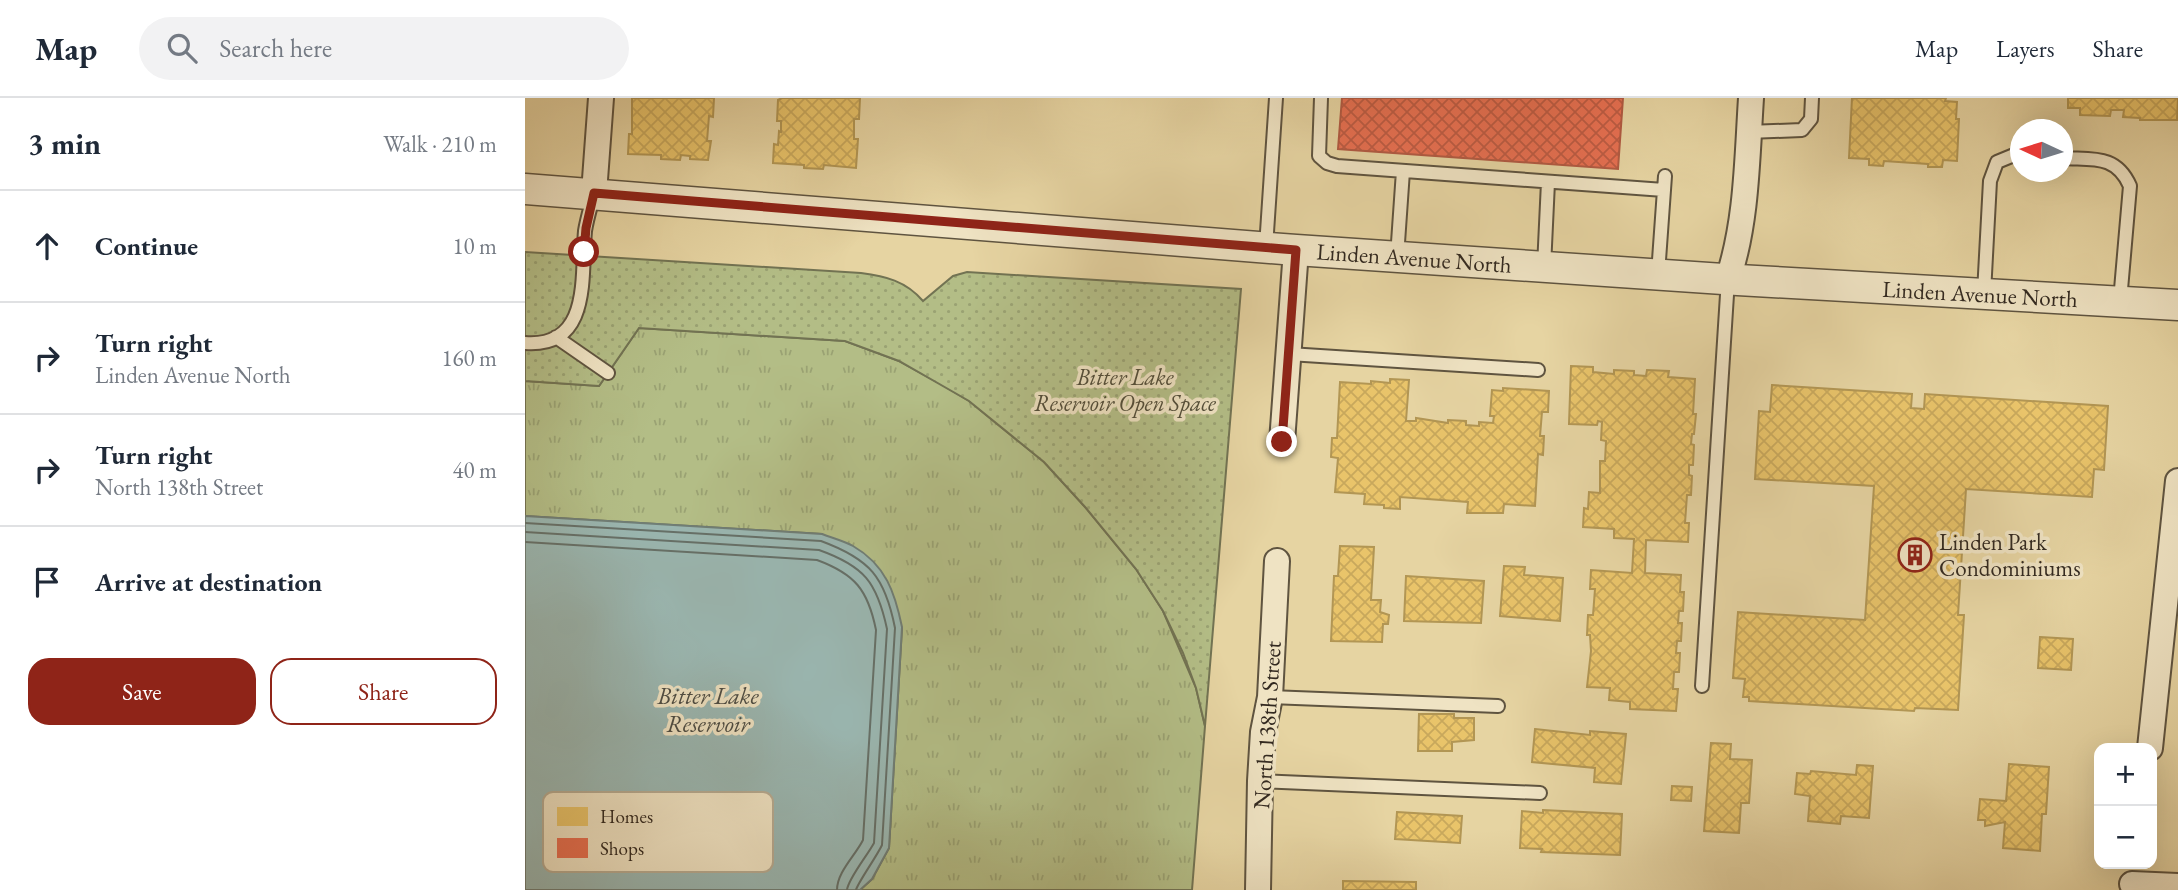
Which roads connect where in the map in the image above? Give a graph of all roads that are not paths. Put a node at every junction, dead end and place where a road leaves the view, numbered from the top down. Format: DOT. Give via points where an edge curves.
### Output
graph roads {
  1 [pos="601,98"];
  2 [pos="1276,98"];
  3 [pos="1321,98"];
  4 [pos="1751,98"];
  5 [pos="1812,98"];
  6 [pos="1748,132"];
  7 [pos="2010,157"];
  8 [pos="2073,159"];
  9 [pos="1403,171"];
  10 [pos="1665,176"];
  11 [pos="1548,182"];
  12 [pos="525,189"];
  13 [pos="1664,190"];
  14 [pos="594,193"];
  15 [pos="1266,247"];
  16 [pos="1296,250"];
  17 [pos="1397,257"];
  18 [pos="1544,267"];
  19 [pos="1658,275"];
  20 [pos="1728,279"];
  21 [pos="1984,294"];
  22 [pos="2119,301"];
  23 [pos="2178,305"];
  24 [pos="556,337"];
  25 [pos="525,343"];
  26 [pos="1289,354"];
  27 [pos="1538,370"];
  28 [pos="608,373"];
  29 [pos="1282,442"];
  30 [pos="2178,481"];
  31 [pos="1277,561"];
  32 [pos="1702,686"];
  33 [pos="1270,697"];
  34 [pos="1498,706"];
  35 [pos="2151,743"];
  36 [pos="1260,781"];
  37 [pos="1540,793"];
  38 [pos="2133,879"];
  39 [pos="2178,886"];
  40 [pos="1258,890"];
  1 -- 14 [label="street"];
  2 -- 15 [label="lane"];
  3 -- 9 [label="lane" via="1319,156 1338,166"];
  4 -- 6 [label="street"];
  5 -- 6 [label="lane" via="1811,118 1802,130"];
  6 -- 20 [label="street" via="1742,223"];
  7 -- 21 [label="lane" via="1997,162 1990,181"];
  8 -- 22 [label="lane" via="2109,161 2124,172 2130,186"];
  9 -- 11 [label="lane"];
  9 -- 17 [label="lane"];
  10 -- 13 [label="lane"];
  11 -- 13 [label="lane"];
  11 -- 18 [label="lane"];
  12 -- 14 [label="street, Linden Avenue North"];
  13 -- 19 [label="lane"];
  14 -- 15 [label="street, Linden Avenue North"];
  14 -- 24 [label="lane" via="586,228 580,306 571,325"];
  15 -- 16 [label="street, Linden Avenue North"];
  16 -- 17 [label="street, Linden Avenue North"];
  16 -- 26 [label="street"];
  17 -- 18 [label="street, Linden Avenue North"];
  18 -- 19 [label="street, Linden Avenue North"];
  19 -- 20 [label="street, Linden Avenue North"];
  20 -- 21 [label="street, Linden Avenue North"];
  20 -- 32 [label="lane"];
  21 -- 22 [label="street, Linden Avenue North"];
  22 -- 23 [label="street, Linden Avenue North"];
  24 -- 25 [label="lane"];
  24 -- 28 [label="lane"];
  26 -- 27 [label="lane"];
  26 -- 29 [label="street"];
  30 -- 35 [label="street"];
  31 -- 33 [label="street, North 138th Street"];
  33 -- 34 [label="lane"];
  33 -- 36 [label="street, North 138th Street"];
  36 -- 37 [label="lane"];
  36 -- 40 [label="street, North 138th Street"];
  38 -- 39 [label="street"];
}
